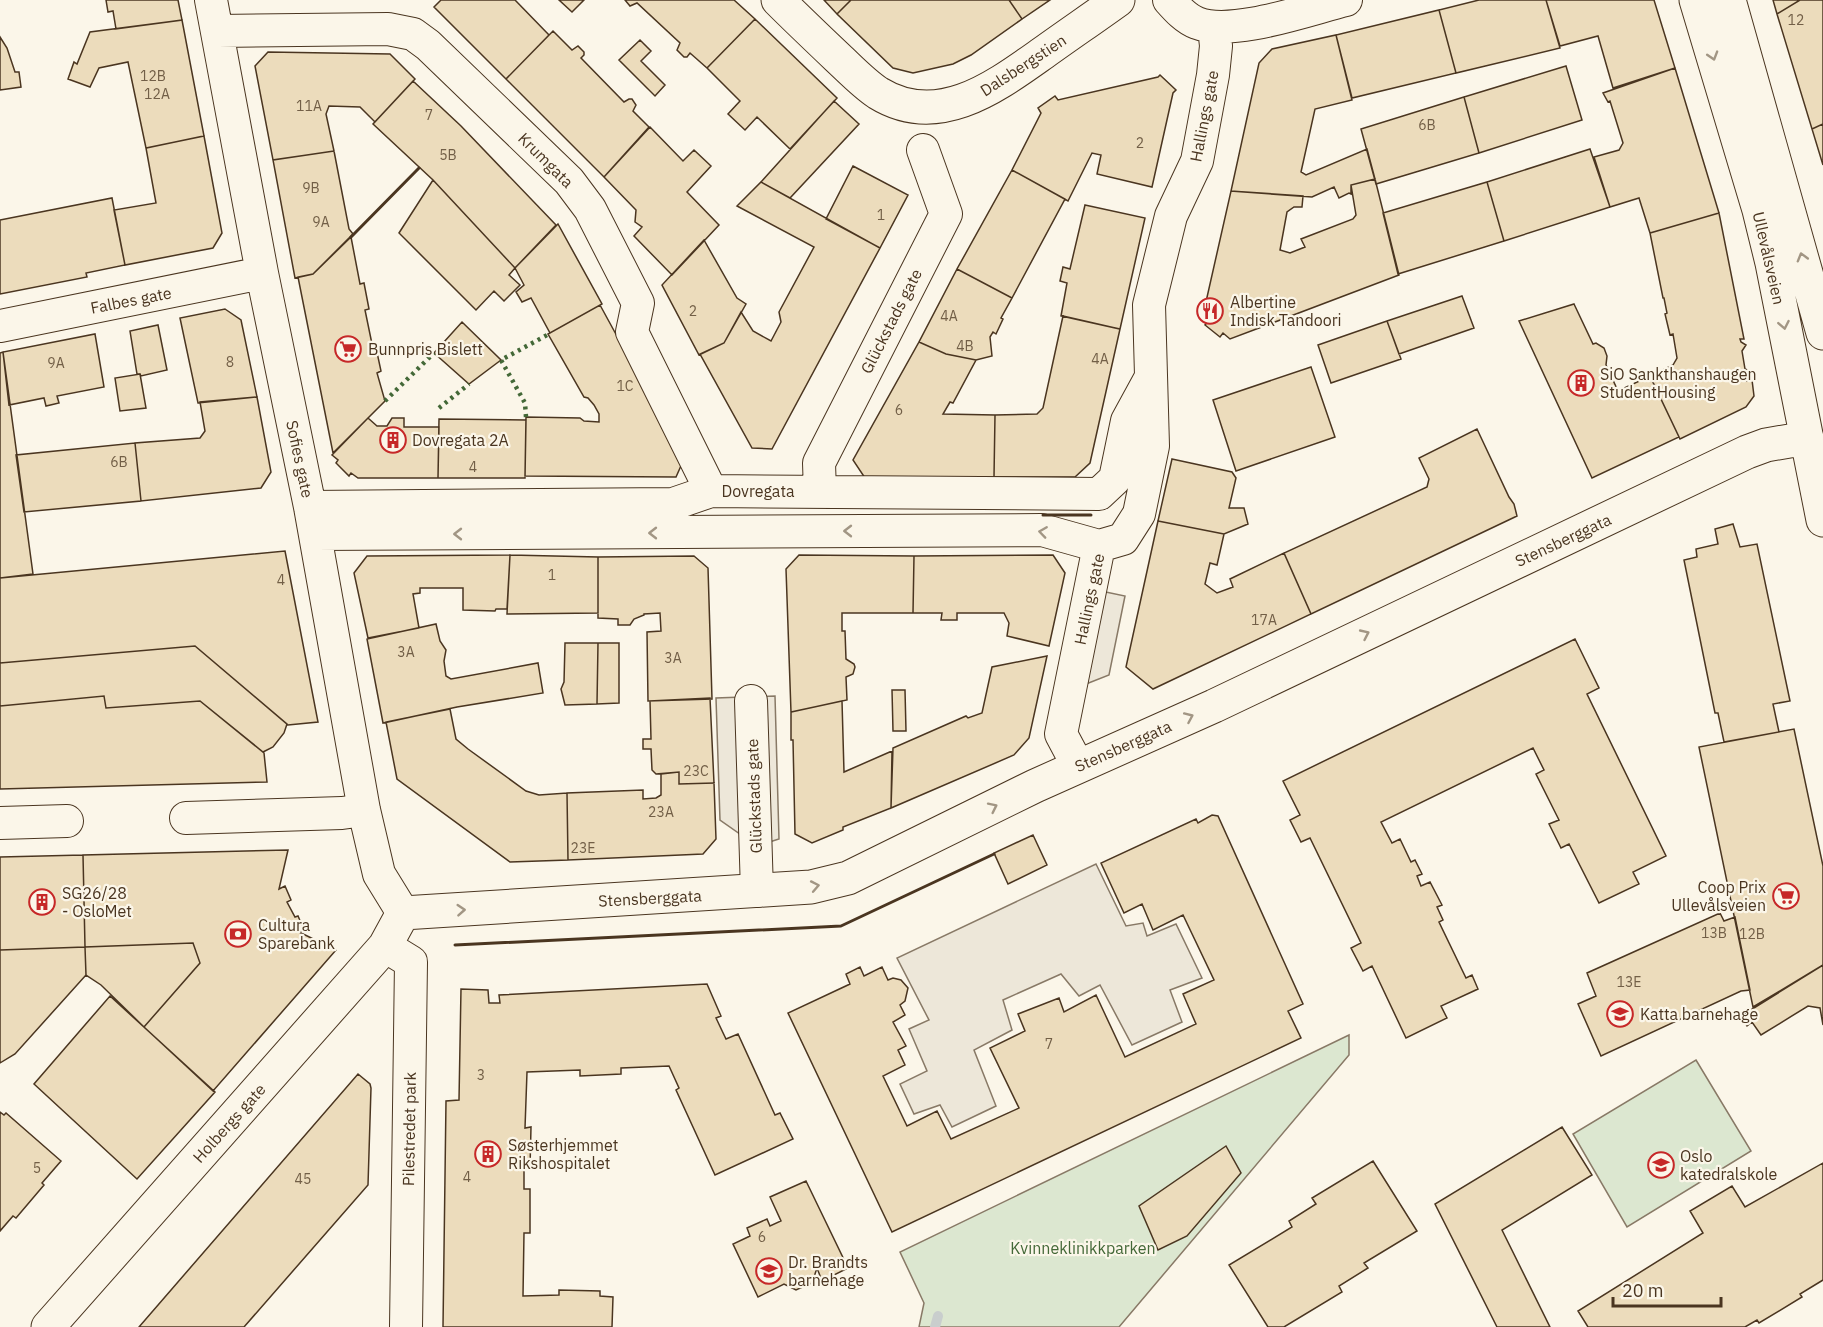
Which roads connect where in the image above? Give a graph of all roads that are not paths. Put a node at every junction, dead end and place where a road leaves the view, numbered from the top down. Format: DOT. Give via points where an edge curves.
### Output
graph roads {
  1 [pos="211,0"];
  2 [pos="778,0"];
  3 [pos="1118,0"];
  4 [pos="1169,0"];
  5 [pos="1346,0"];
  6 [pos="1696,0"];
  7 [pos="1729,0"];
  8 [pos="1214,27"];
  9 [pos="218,31"];
  10 [pos="922,150"];
  11 [pos="262,273"];
  12 [pos="0,326"];
  13 [pos="1823,333"];
  14 [pos="1151,377"];
  15 [pos="1815,437"];
  16 [pos="711,491"];
  17 [pos="820,492"];
  18 [pos="1823,520"];
  19 [pos="313,521"];
  20 [pos="1100,546"];
  21 [pos="751,701"];
  22 [pos="1078,766"];
  23 [pos="364,810"];
  24 [pos="186,818"];
  25 [pos="67,821"];
  26 [pos="0,823"];
  27 [pos="757,891"];
  28 [pos="403,913"];
  29 [pos="385,946"];
  30 [pos="48,1327"];
  31 [pos="406,1327"];
  1 -- 9 [label="street, Sofies gate"];
  2 -- 3 [label="street, Dalsbergstien" via="877,92 897,103 920,107 970,99 998,85"];
  4 -- 8 [label="street" via="1197,23"];
  5 -- 8 [label="street" via="1236,27"];
  6 -- 15 [label="street, Ullevålsveien, one-way" via="1759,210"];
  13 -- 7 [label="street, Ullevålsveien, one-way"];
  8 -- 14 [label="street, Hallings gate" via="1213,75 1197,161 1171,216 1149,305"];
  9 -- 11 [label="street, Sofies gate"];
  9 -- 16 [label="street, Krumgata" via="388,29 413,34 428,45 569,181 590,209 638,303 632,332"];
  10 -- 17 [label="street, Glückstads gate" via="946,214 819,463"];
  11 -- 12 [label="street, Falbes gate"];
  11 -- 19 [label="street, Sofies gate"];
  14 -- 17 [label="street, Dovregata" via="1127,421 1115,479 1100,494"];
  14 -- 20 [label="street, Hallings gate" via="1153,446 1139,514 1123,539"];
  15 -- 18 [label="street, Ullevålsveien"];
  22 -- 15 [label="street, Stensberggata, one-way" via="1225,701 1747,452"];
  16 -- 17 [label="street, Dovregata"];
  16 -- 19 [label="street, Dovregata" via="673,504"];
  20 -- 19 [label="street, one-way" via="1042,530"];
  19 -- 23 [label="street, Sofies gate"];
  20 -- 22 [label="street, Hallings gate" via="1060,734"];
  21 -- 27 [label="street, Glückstads gate"];
  27 -- 22 [label="street, Stensberggata, one-way" via="811,887 848,878"];
  23 -- 24 [label="street"];
  23 -- 28 [label="street, Sofies gate" via="379,874"];
  25 -- 26 [label="street"];
  28 -- 27 [label="street, Stensberggata, one-way"];
  28 -- 29 [label="street, Holbergs gate"];
  29 -- 30 [label="street, Holbergs gate"];
  29 -- 31 [label="street, Pilestredet park" via="411,962"];
}
